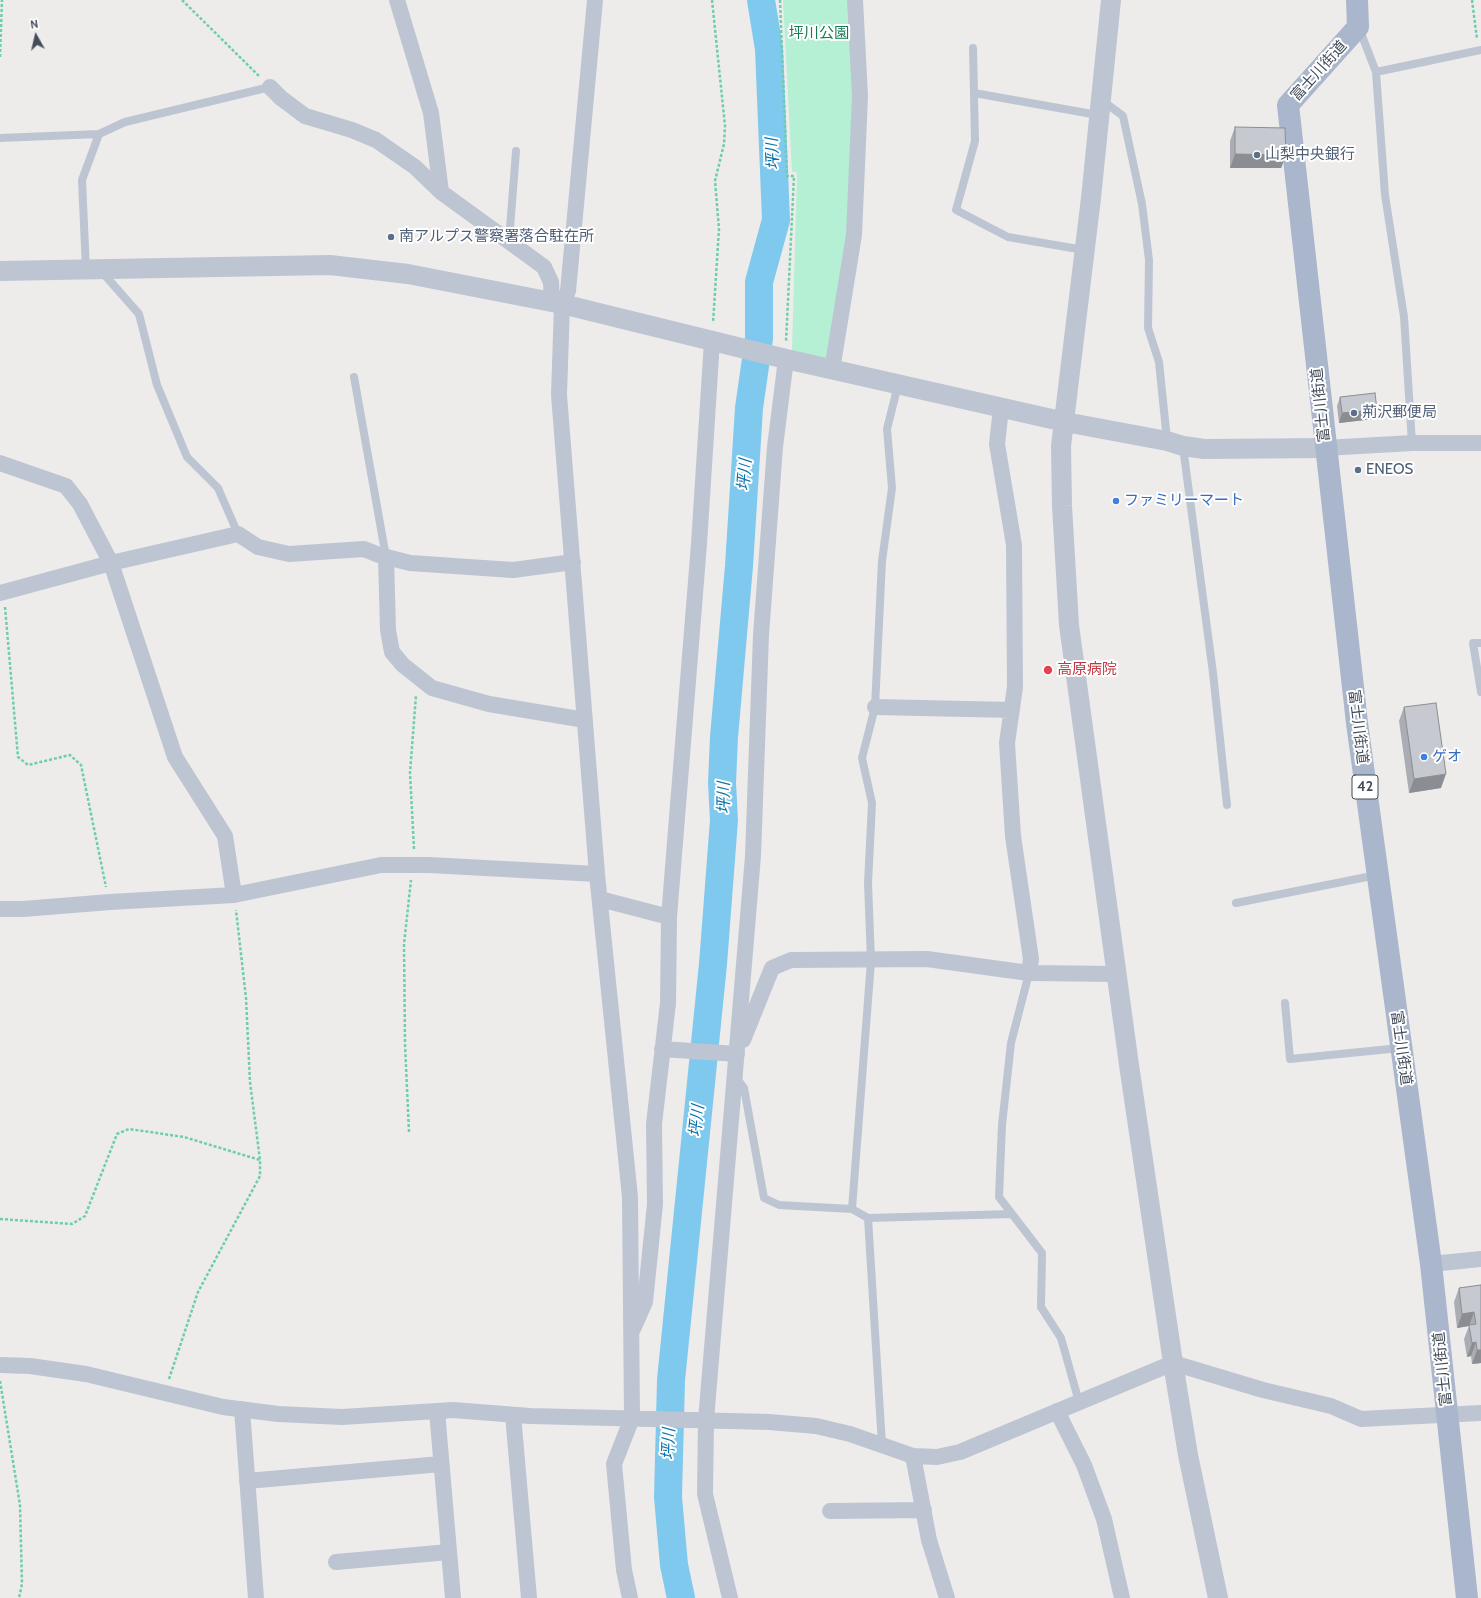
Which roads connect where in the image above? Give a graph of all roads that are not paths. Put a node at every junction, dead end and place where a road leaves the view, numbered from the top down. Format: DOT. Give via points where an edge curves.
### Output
graph roads {
  1 [pos="397,0"];
  2 [pos="595,0"];
  3 [pos="856,0"];
  4 [pos="1111,0"];
  5 [pos="1357,0"];
  6 [pos="1358,27"];
  7 [pos="973,48"];
  8 [pos="1480,50"];
  9 [pos="1376,72"];
  10 [pos="270,87"];
  11 [pos="974,92"];
  12 [pos="1100,107"];
  13 [pos="99,134"];
  14 [pos="0,138"];
  15 [pos="516,151"];
  16 [pos="441,192"];
  17 [pos="509,241"];
  18 [pos="1085,250"];
  19 [pos="93,270"];
  20 [pos="0,271"];
  21 [pos="557,304"];
  22 [pos="716,342"];
  23 [pos="781,358"];
  24 [pos="832,370"];
  25 [pos="354,377"];
  26 [pos="898,384"];
  27 [pos="1001,408"];
  28 [pos="1065,422"];
  29 [pos="1175,443"];
  30 [pos="1412,443"];
  31 [pos="1481,444"];
  32 [pos="1325,448"];
  33 [pos="0,463"];
  34 [pos="238,534"];
  35 [pos="386,557"];
  36 [pos="573,562"];
  37 [pos="110,564"];
  38 [pos="2,593"];
  39 [pos="1481,643"];
  40 [pos="1481,692"];
  41 [pos="875,707"];
  42 [pos="1012,710"];
  43 [pos="586,720"];
  44 [pos="1227,805"];
  45 [pos="597,874"];
  46 [pos="1377,875"];
  47 [pos="234,895"];
  48 [pos="600,899"];
  49 [pos="1236,903"];
  50 [pos="0,909"];
  51 [pos="669,917"];
  52 [pos="871,961"];
  53 [pos="1029,973"];
  54 [pos="1117,974"];
  55 [pos="1285,1003"];
  56 [pos="1401,1048"];
  57 [pos="668,1050"];
  58 [pos="732,1054"];
  59 [pos="736,1076"];
  60 [pos="852,1209"];
  61 [pos="1012,1214"];
  62 [pos="868,1218"];
  63 [pos="1481,1259"];
  64 [pos="1431,1264"];
  65 [pos="630,1334"];
  66 [pos="1173,1363"];
  67 [pos="0,1365"];
  68 [pos="1079,1402"];
  69 [pos="242,1409"];
  70 [pos="437,1411"];
  71 [pos="1057,1411"];
  72 [pos="1481,1413"];
  73 [pos="513,1415"];
  74 [pos="1448,1415"];
  75 [pos="632,1418"];
  76 [pos="701,1420"];
  77 [pos="882,1445"];
  78 [pos="914,1456"];
  79 [pos="441,1464"];
  80 [pos="247,1481"];
  81 [pos="924,1510"];
  82 [pos="830,1511"];
  83 [pos="449,1552"];
  84 [pos="336,1562"];
  85 [pos="256,1598"];
  86 [pos="453,1598"];
  87 [pos="529,1598"];
  88 [pos="630,1598"];
  89 [pos="730,1598"];
  90 [pos="947,1598"];
  91 [pos="1122,1598"];
  92 [pos="1218,1598"];
  93 [pos="1466,1598"];
  1 -- 16 [label="street" via="431,113"];
  2 -- 21 [label="street" via="568,291"];
  3 -- 24 [label="street" via="860,96 854,235"];
  4 -- 12 [label="street"];
  5 -- 6 [label="main road, 富士川街道"];
  6 -- 9 [label="lane"];
  6 -- 32 [label="main road, 富士川街道 / 42" via="1288,105"];
  7 -- 11 [label="lane"];
  8 -- 9 [label="lane"];
  9 -- 30 [label="lane" via="1385,195 1404,317"];
  10 -- 13 [label="lane" via="125,122"];
  10 -- 16 [label="street" via="280,98 305,116 376,140 415,167"];
  11 -- 12 [label="lane"];
  11 -- 18 [label="lane" via="974,141 956,210 1008,237"];
  12 -- 18 [label="street"];
  12 -- 29 [label="lane" via="1123,116 1142,204 1149,260 1148,328 1159,362"];
  13 -- 14 [label="lane"];
  13 -- 19 [label="lane" via="82,180"];
  15 -- 17 [label="lane"];
  16 -- 17 [label="street"];
  17 -- 21 [label="street" via="544,267"];
  18 -- 28 [label="street"];
  19 -- 20 [label="street"];
  19 -- 21 [label="street" via="330,265 408,274"];
  19 -- 34 [label="lane" via="139,314 157,385 187,457 218,488"];
  21 -- 22 [label="street"];
  21 -- 36 [label="street" via="559,395"];
  22 -- 23 [label="street"];
  22 -- 51 [label="street"];
  23 -- 24 [label="street"];
  23 -- 58 [label="street" via="762,628 753,856"];
  24 -- 26 [label="street"];
  25 -- 35 [label="lane"];
  26 -- 27 [label="street"];
  26 -- 41 [label="lane" via="887,430 892,488 882,561"];
  27 -- 28 [label="street"];
  27 -- 42 [label="street" via="998,444 1014,545 1015,687"];
  28 -- 29 [label="street"];
  28 -- 54 [label="street" via="1061,446 1062,506 1069,625"];
  29 -- 32 [label="street" via="1204,450"];
  29 -- 44 [label="lane" via="1213,673"];
  30 -- 31 [label="street"];
  30 -- 32 [label="street"];
  32 -- 46 [label="main road, 富士川街道 / 42"];
  33 -- 37 [label="street" via="66,486 80,504"];
  34 -- 35 [label="street" via="258,547 289,554 364,549"];
  34 -- 37 [label="street"];
  35 -- 36 [label="street" via="410,563 513,570"];
  35 -- 43 [label="street" via="388,630 392,652 417,676 432,688 489,704"];
  36 -- 43 [label="street"];
  37 -- 38 [label="street"];
  37 -- 47 [label="street" via="175,757 226,836"];
  39 -- 40 [label="lane" via="1473,643"];
  41 -- 42 [label="street"];
  41 -- 52 [label="lane" via="862,758 872,803 868,883"];
  42 -- 53 [label="street" via="1007,743 1013,836 1031,959"];
  43 -- 45 [label="street"];
  45 -- 47 [label="street" via="381,865"];
  45 -- 48 [label="street"];
  46 -- 49 [label="lane"];
  46 -- 56 [label="main road, 富士川街道 / 42"];
  47 -- 50 [label="street"];
  48 -- 51 [label="street"];
  48 -- 65 [label="street" via="630,1197"];
  51 -- 57 [label="street"];
  52 -- 53 [label="street" via="927,959"];
  52 -- 58 [label="street" via="791,960 772,968"];
  52 -- 60 [label="lane"];
  53 -- 54 [label="street"];
  53 -- 61 [label="lane" via="1011,1043 1002,1125 999,1197"];
  54 -- 66 [label="street"];
  55 -- 56 [label="lane" via="1290,1059"];
  56 -- 64 [label="main road, 富士川街道 / 42"];
  57 -- 58 [label="street"];
  57 -- 65 [label="street" via="654,1124 655,1204 645,1302"];
  58 -- 59 [label="street"];
  59 -- 60 [label="lane" via="744,1088 764,1198 779,1205"];
  59 -- 76 [label="street"];
  60 -- 62 [label="lane"];
  61 -- 62 [label="lane"];
  61 -- 68 [label="lane" via="1042,1253 1041,1307 1061,1338"];
  62 -- 77 [label="lane"];
  63 -- 64 [label="street"];
  64 -- 74 [label="main road, 富士川街道 / 42"];
  65 -- 75 [label="street"];
  66 -- 68 [label="street"];
  66 -- 74 [label="street" via="1263,1390 1331,1406 1361,1419"];
  66 -- 92 [label="street" via="1200,1521"];
  67 -- 69 [label="street" via="30,1366 86,1374 223,1407"];
  68 -- 71 [label="street"];
  69 -- 70 [label="street" via="278,1414 342,1417"];
  69 -- 80 [label="street"];
  70 -- 73 [label="street"];
  70 -- 79 [label="street"];
  71 -- 78 [label="street" via="960,1452 937,1457"];
  71 -- 91 [label="street" via="1084,1465 1101,1512"];
  72 -- 74 [label="street"];
  73 -- 75 [label="street"];
  73 -- 87 [label="street"];
  74 -- 93 [label="main road, 富士川街道 / 42"];
  75 -- 76 [label="street"];
  75 -- 88 [label="street" via="614,1464 624,1570"];
  76 -- 77 [label="street" via="816,1426"];
  76 -- 89 [label="street" via="705,1494"];
  77 -- 78 [label="street"];
  78 -- 81 [label="street"];
  79 -- 80 [label="street"];
  79 -- 83 [label="street"];
  80 -- 85 [label="street"];
  81 -- 82 [label="street"];
  81 -- 90 [label="street" via="929,1540"];
  83 -- 84 [label="street"];
  83 -- 86 [label="street"];
}
